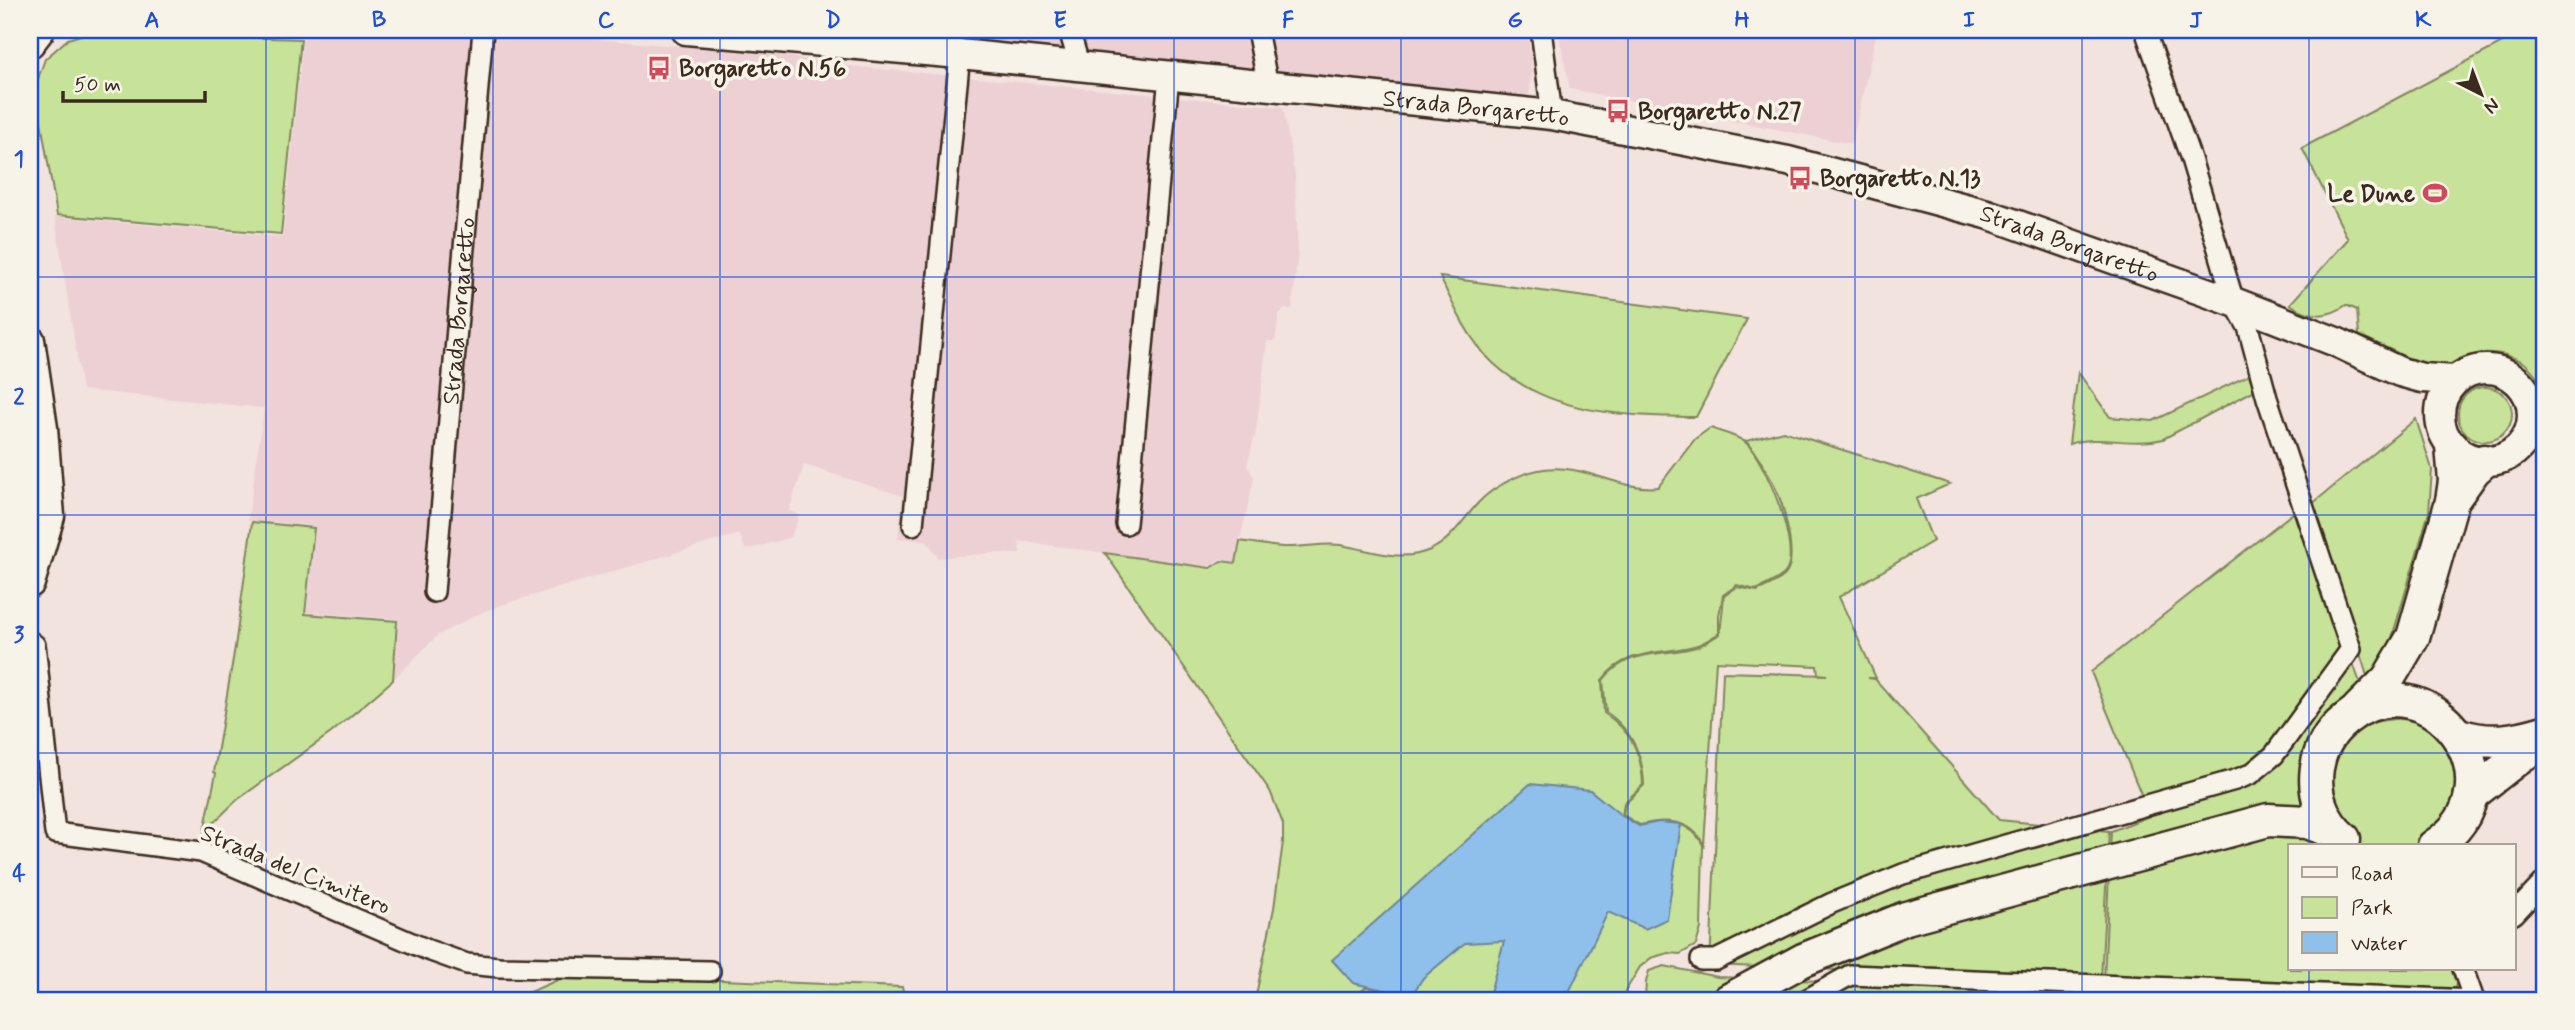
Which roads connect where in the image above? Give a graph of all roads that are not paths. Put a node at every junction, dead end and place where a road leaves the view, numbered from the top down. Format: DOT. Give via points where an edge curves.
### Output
graph roads {
  1 [pos="40,30"];
  2 [pos="483,30"];
  3 [pos="686,30"];
  4 [pos="1069,30"];
  5 [pos="1257,30"];
  6 [pos="1541,30"];
  7 [pos="2145,30"];
  8 [pos="783,34"];
  9 [pos="30,43"];
  10 [pos="960,54"];
  11 [pos="1080,67"];
  12 [pos="1169,76"];
  13 [pos="1268,86"];
  14 [pos="1552,115"];
  15 [pos="2234,302"];
  16 [pos="30,340"];
  17 [pos="2400,372"];
  18 [pos="2455,380"];
  19 [pos="2440,411"];
  20 [pos="2537,433"];
  21 [pos="2452,446"];
  22 [pos="2484,461"];
  23 [pos="2452,501"];
  24 [pos="1126,524"];
  25 [pos="913,525"];
  26 [pos="30,583"];
  27 [pos="434,592"];
  28 [pos="2413,637"];
  29 [pos="30,641"];
  30 [pos="2428,708"];
  31 [pos="2354,713"];
  32 [pos="2545,731"];
  33 [pos="2459,735"];
  34 [pos="2545,741"];
  35 [pos="2319,758"];
  36 [pos="2471,795"];
  37 [pos="2268,820"];
  38 [pos="2346,840"];
  39 [pos="2437,844"];
  40 [pos="2545,881"];
  41 [pos="2516,912"];
  42 [pos="1701,960"];
  43 [pos="2463,970"];
  44 [pos="709,971"];
  45 [pos="1729,1000"];
  46 [pos="1806,1000"];
  47 [pos="2474,1000"];
  1 -- 9 [label="street"];
  2 -- 27 [label="street, Strada Borgaretto"];
  3 -- 8 [label="street, Strada Borgaretto"];
  4 -- 11 [label="street"];
  5 -- 13 [label="street"];
  6 -- 14 [label="street"];
  7 -- 15 [label="street" via="2191,159"];
  8 -- 10 [label="street, Strada Borgaretto"];
  10 -- 11 [label="street, Strada Borgaretto"];
  10 -- 25 [label="street"];
  11 -- 12 [label="street, Strada Borgaretto"];
  12 -- 13 [label="street, Strada Borgaretto"];
  12 -- 24 [label="street"];
  13 -- 14 [label="street, Strada Borgaretto"];
  14 -- 15 [label="street, Strada Borgaretto" via="1788,162 1987,214"];
  15 -- 17 [label="street, Strada Borgaretto"];
  15 -- 42 [label="street" via="2248,327 2267,398 2351,649 2274,755 2251,774 2235,780 1903,874 1716,960"];
  16 -- 26 [label="street" via="50,516"];
  17 -- 18 [label="street, Strada Borgaretto"];
  17 -- 19 [label="street, Strada Borgaretto"];
  18 -- 19 [label="street"];
  18 -- 20 [label="street" via="2482,368 2506,372 2528,393"];
  19 -- 21 [label="street" via="2442,430"];
  20 -- 22 [label="street" via="2511,454"];
  21 -- 22 [label="street" via="2465,456"];
  21 -- 23 [label="main road"];
  22 -- 23 [label="main road"];
  23 -- 28 [label="main road"];
  28 -- 30 [label="main road" via="2416,677"];
  28 -- 31 [label="main road" via="2388,679"];
  29 -- 44 [label="street, Strada del Cimitero" via="35,645 55,833 201,852 467,964"];
  30 -- 31 [label="main road" via="2382,702"];
  30 -- 33 [label="main road"];
  31 -- 35 [label="main road" via="2338,725"];
  32 -- 33 [label="main road" via="2496,742"];
  33 -- 36 [label="main road" via="2470,764"];
  34 -- 36 [label="main road"];
  35 -- 37 [label="main road" via="2306,784"];
  35 -- 38 [label="main road" via="2316,782 2321,806"];
  36 -- 39 [label="main road" via="2452,832"];
  37 -- 38 [label="main road" via="2307,822"];
  37 -- 45 [label="main road" via="1906,918 1802,960"];
  40 -- 41 [label="street"];
  43 -- 47 [label="street"];
  46 -- 47 [label="street" via="1850,975"];
}
